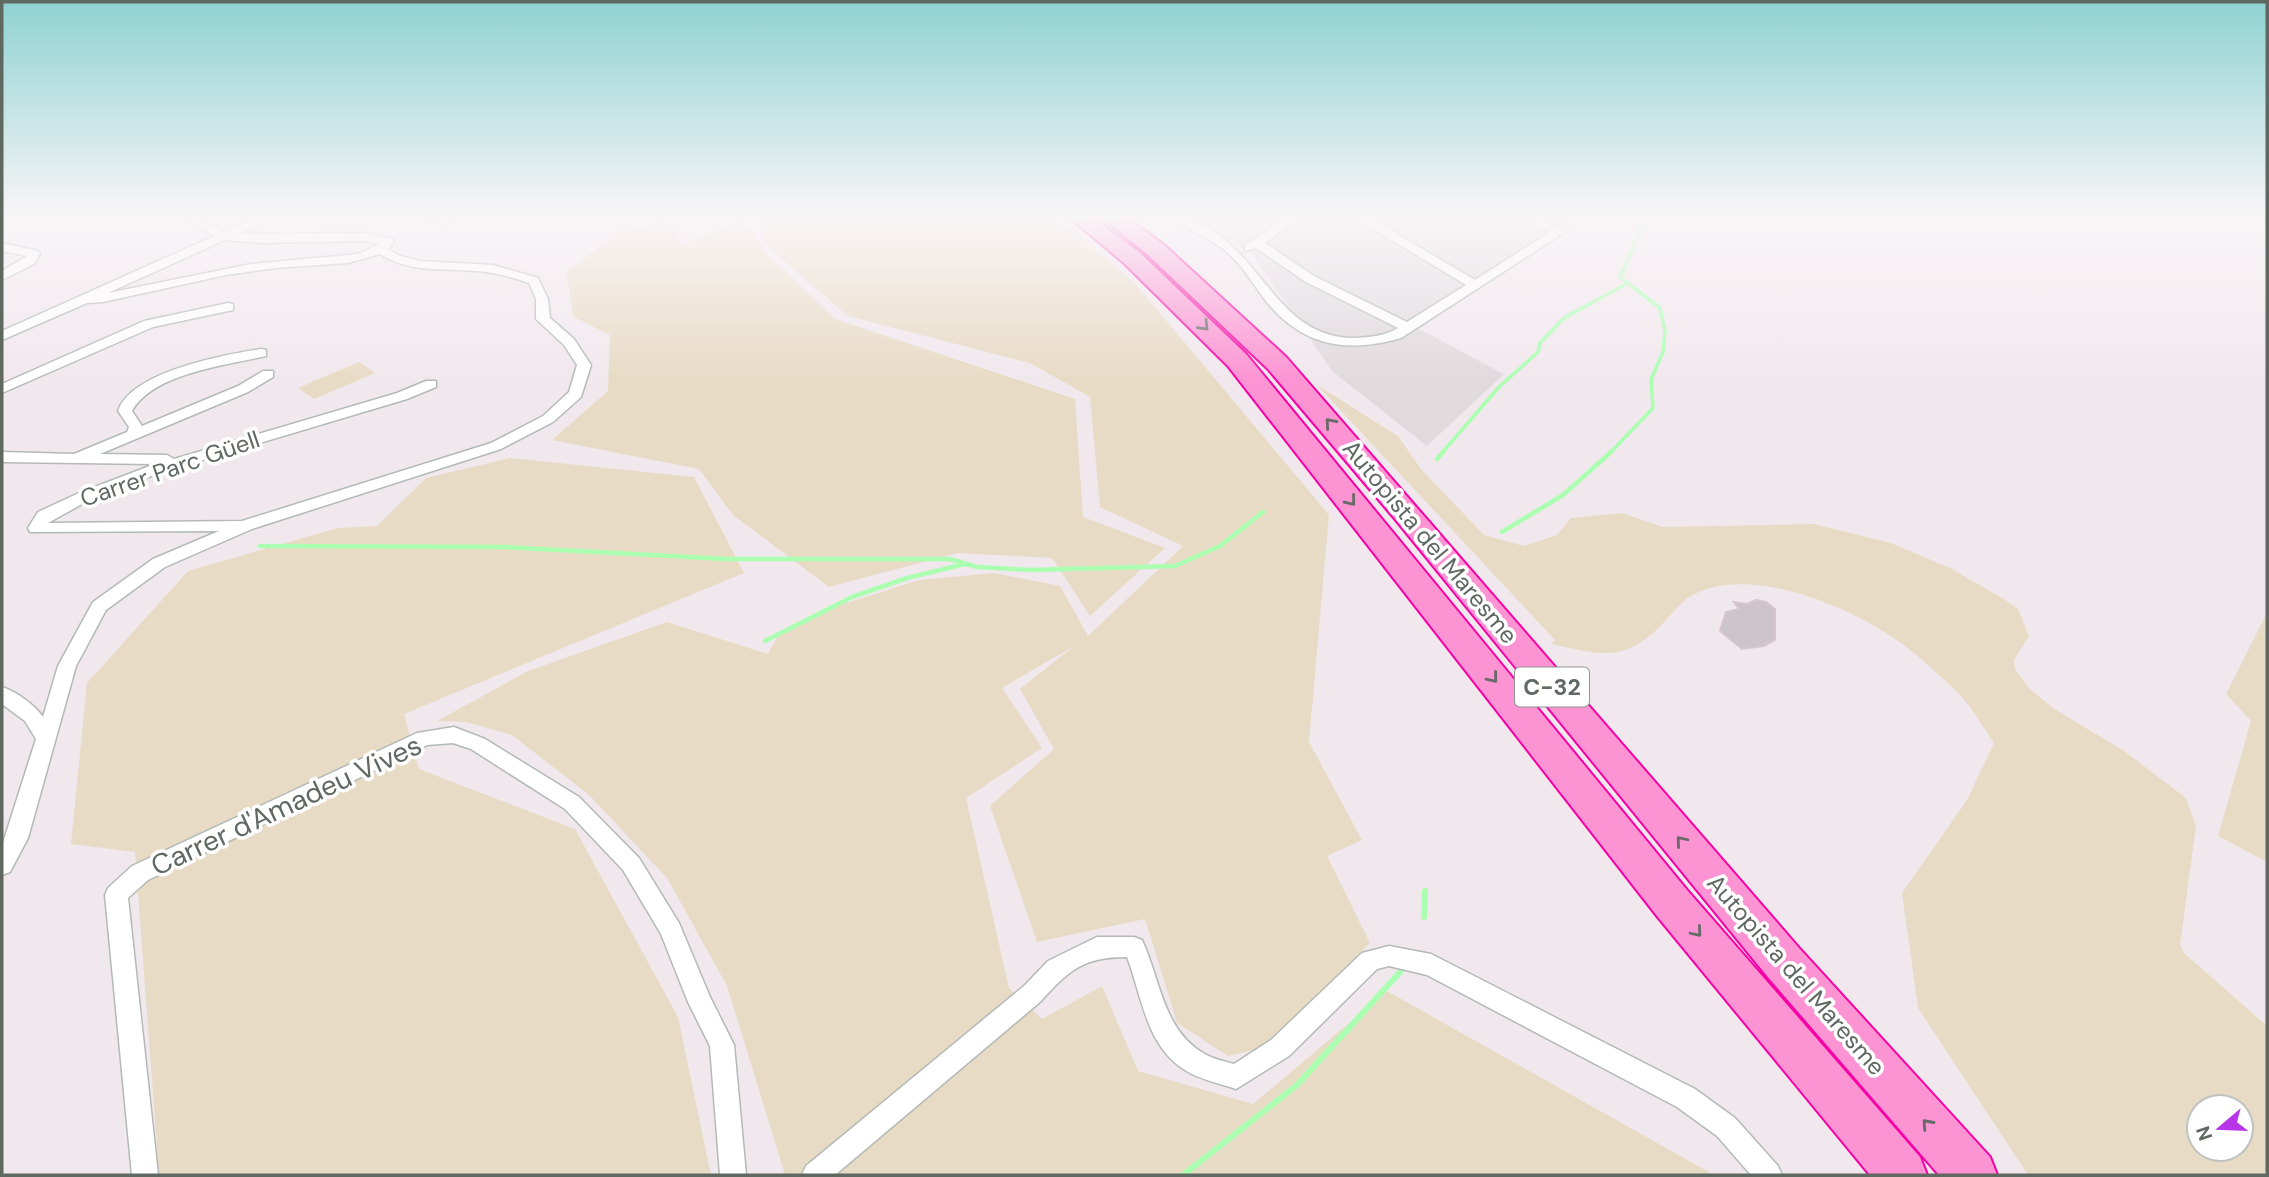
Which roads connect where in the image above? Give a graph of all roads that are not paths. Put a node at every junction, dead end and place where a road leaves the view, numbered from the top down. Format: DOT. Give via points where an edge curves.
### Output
graph roads {
  1 [pos="140,272"];
  2 [pos="236,272"];
  3 [pos="509,272"];
  4 [pos="1146,272"];
  5 [pos="1181,272"];
  6 [pos="1251,272"];
  7 [pos="1299,272"];
  8 [pos="1452,272"];
  9 [pos="1498,272"];
  10 [pos="1476,286"];
  11 [pos="79,299"];
  12 [pos="228,307"];
  13 [pos="1408,328"];
  14 [pos="2,336"];
  15 [pos="261,353"];
  16 [pos="268,374"];
  17 [pos="431,384"];
  18 [pos="2,389"];
  19 [pos="133,435"];
  20 [pos="2,457"];
  21 [pos="75,459"];
  22 [pos="181,460"];
  23 [pos="246,524"];
  24 [pos="2,694"];
  25 [pos="46,739"];
  26 [pos="13,836"];
  27 [pos="2,866"];
  28 [pos="145,1175"];
  29 [pos="733,1175"];
  30 [pos="815,1175"];
  31 [pos="1769,1175"];
  32 [pos="1902,1175"];
  33 [pos="1972,1175"];
  1 -- 11 [label="street"];
  2 -- 11 [label="street"];
  3 -- 23 [label="street" via="534,281 542,299 543,319 569,342 584,365 576,394 548,419 496,446"];
  4 -- 32 [label="highway, Autopista del Maresme / C-32, one-way" via="1237,360 1672,903"];
  33 -- 5 [label="highway, Autopista del Maresme / C-32, one-way" via="1783,962 1277,363"];
  6 -- 13 [label="street" via="1291,322 1305,332 1325,339 1368,342"];
  7 -- 13 [label="street"];
  8 -- 10 [label="street"];
  9 -- 10 [label="street"];
  10 -- 13 [label="street"];
  11 -- 14 [label="street"];
  12 -- 18 [label="street" via="149,324"];
  15 -- 19 [label="street" via="204,365 144,391 125,407 136,427"];
  16 -- 19 [label="street"];
  17 -- 22 [label="street, Carrer Parc Güell" via="402,397"];
  19 -- 21 [label="street"];
  20 -- 21 [label="street"];
  21 -- 22 [label="street"];
  22 -- 23 [label="street, Carrer Parc Güell" via="85,496 44,516 36,528"];
  23 -- 25 [label="street" via="159,563 99,606 67,666"];
  24 -- 25 [label="street" via="32,716"];
  25 -- 26 [label="street"];
  26 -- 27 [label="street"];
  28 -- 29 [label="street, Carrer d'Amadeu Vives" via="116,895 140,873 424,738 454,735 478,744 572,803 631,864 671,930 722,1045"];
  30 -- 31 [label="street" via="1032,994 1056,968 1097,947 1134,947 1167,1038 1193,1062 1237,1077 1280,1048 1370,960 1389,956 1431,965 1686,1098 1726,1127"];
}
